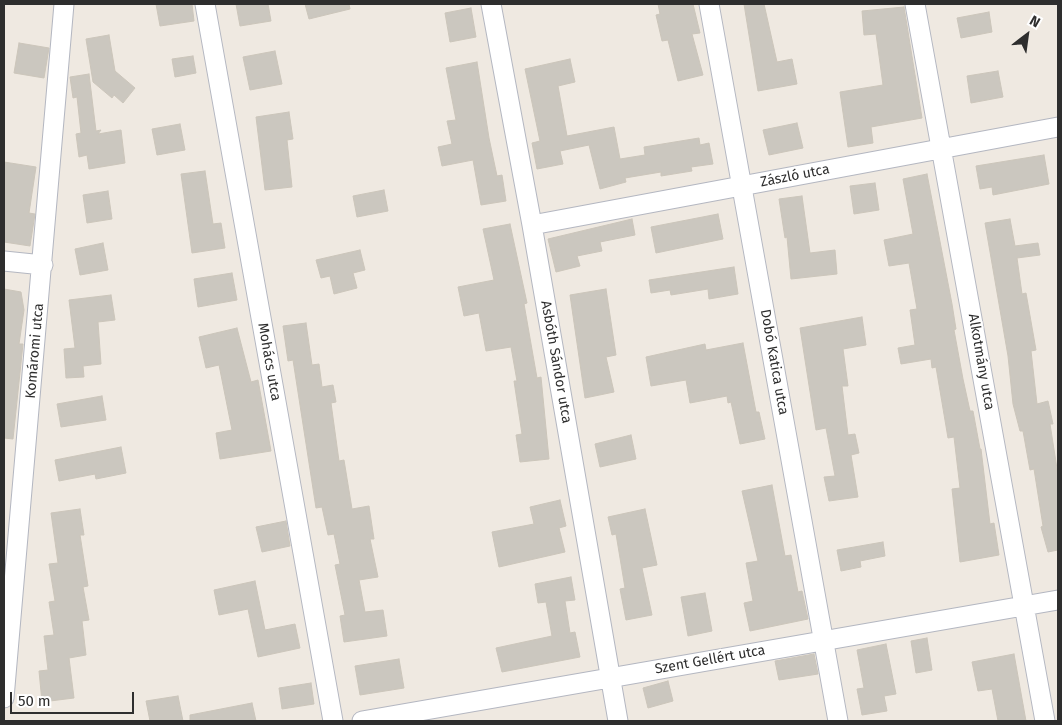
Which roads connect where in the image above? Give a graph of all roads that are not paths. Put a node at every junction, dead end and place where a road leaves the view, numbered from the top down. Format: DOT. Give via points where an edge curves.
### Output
graph roads {
  1 [pos="64,4"];
  2 [pos="205,4"];
  3 [pos="491,4"];
  4 [pos="709,4"];
  5 [pos="915,4"];
  6 [pos="1058,127"];
  7 [pos="942,149"];
  8 [pos="743,186"];
  9 [pos="532,225"];
  10 [pos="4,261"];
  11 [pos="43,265"];
  12 [pos="1058,600"];
  13 [pos="1025,606"];
  14 [pos="824,641"];
  15 [pos="610,678"];
  16 [pos="4,698"];
  17 [pos="333,721"];
  18 [pos="362,721"];
  19 [pos="618,721"];
  20 [pos="838,721"];
  21 [pos="1045,721"];
  1 -- 11 [label="street, Komáromi utca"];
  2 -- 17 [label="street, Mohács utca"];
  3 -- 9 [label="street, Asbóth Sándor utca"];
  4 -- 8 [label="street, Dobó Katica utca"];
  5 -- 7 [label="street, Alkotmány utca"];
  6 -- 7 [label="street, Zászló utca"];
  7 -- 8 [label="street, Zászló utca"];
  7 -- 13 [label="street, Alkotmány utca"];
  8 -- 9 [label="street, Zászló utca"];
  8 -- 14 [label="street, Dobó Katica utca"];
  9 -- 15 [label="street, Asbóth Sándor utca"];
  10 -- 11 [label="street"];
  11 -- 16 [label="street, Komáromi utca"];
  12 -- 13 [label="street, Szent Gellért utca"];
  13 -- 14 [label="street, Szent Gellért utca"];
  13 -- 21 [label="street, Alkotmány utca"];
  14 -- 15 [label="street, Szent Gellért utca"];
  14 -- 20 [label="street, Dobó Katica utca"];
  15 -- 18 [label="street, Szent Gellért utca"];
  15 -- 19 [label="street, Asbóth Sándor utca"];
}
